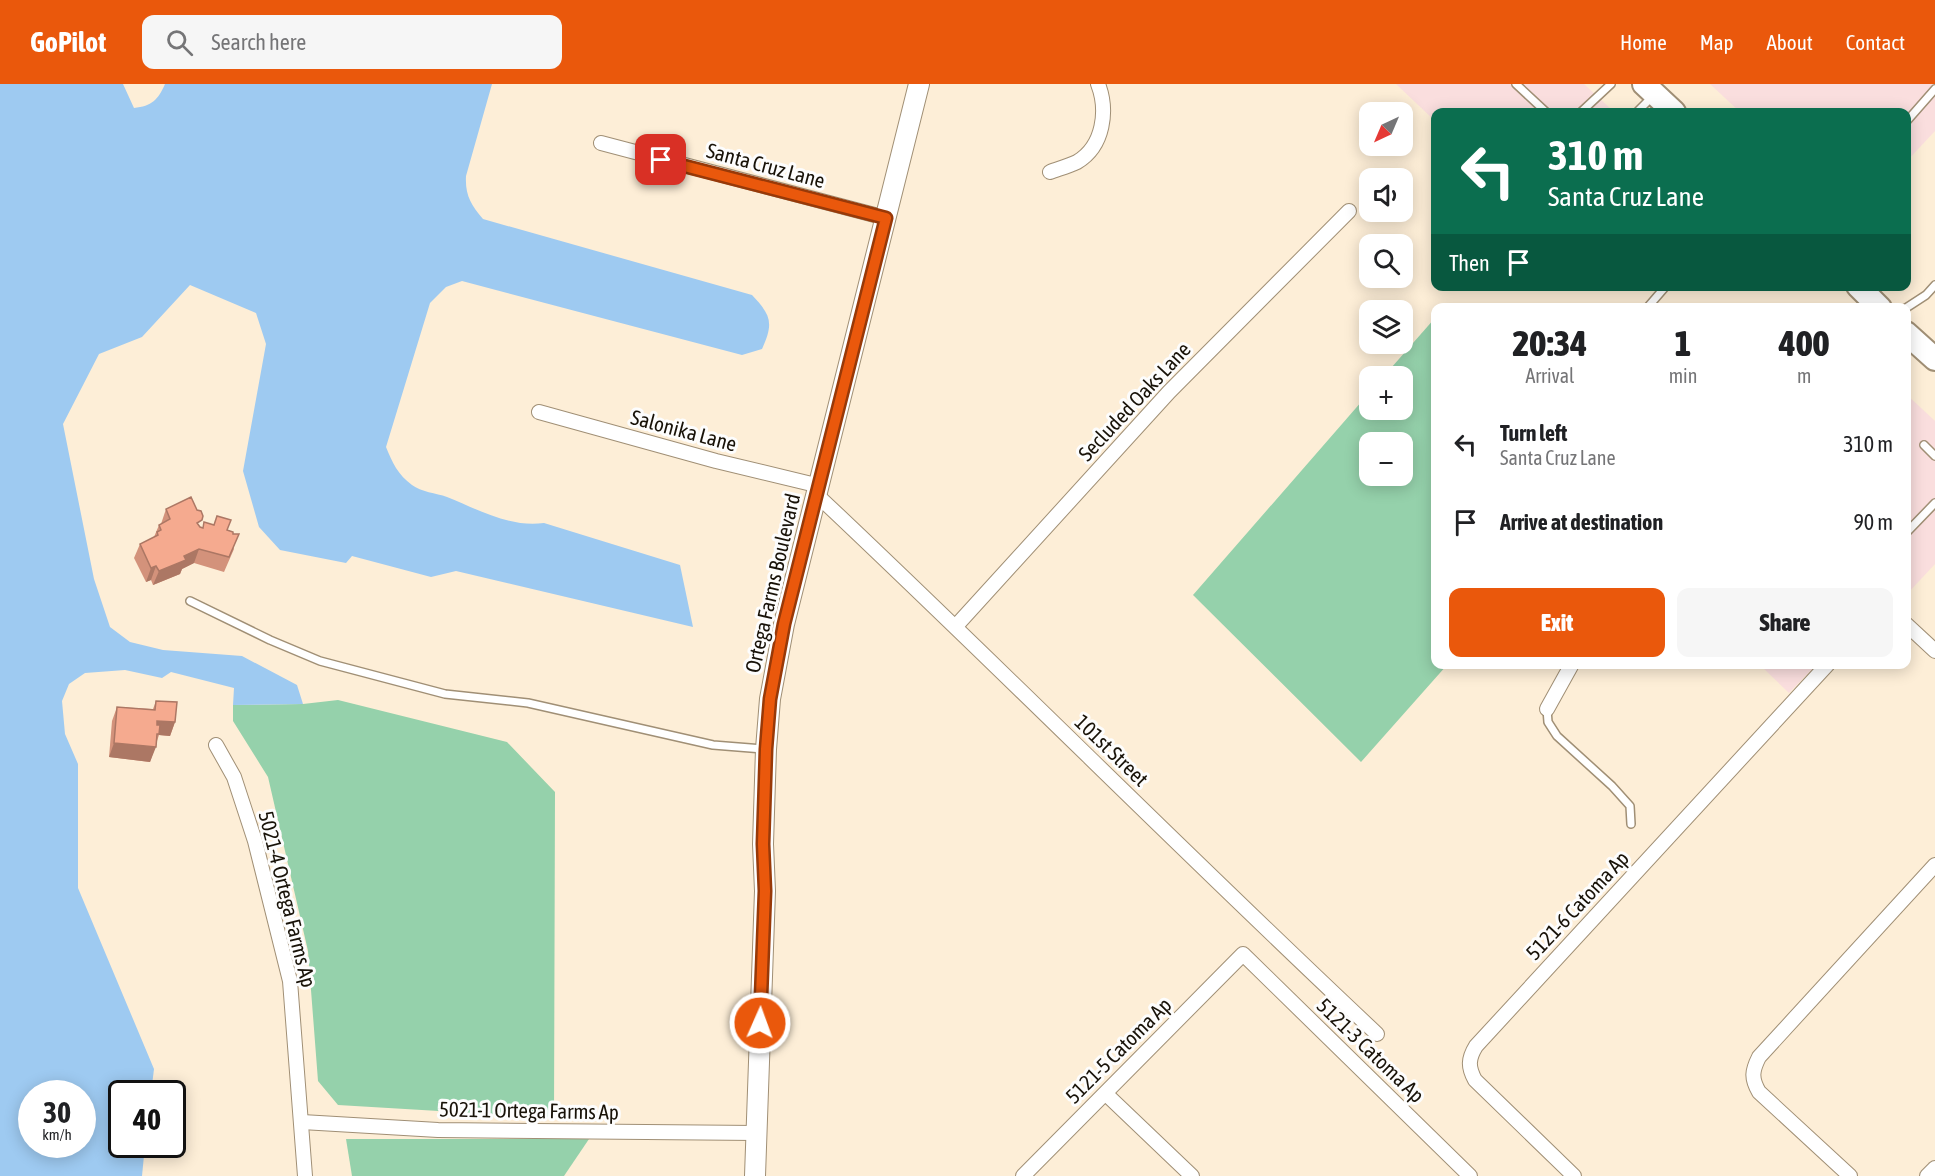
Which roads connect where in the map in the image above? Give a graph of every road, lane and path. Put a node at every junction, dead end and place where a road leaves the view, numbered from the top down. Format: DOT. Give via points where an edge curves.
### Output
graph roads {
  1 [pos="919,84"];
  2 [pos="1098,84"];
  3 [pos="1516,84"];
  4 [pos="1611,84"];
  5 [pos="1650,89"];
  6 [pos="1935,89"];
  7 [pos="1541,108"];
  8 [pos="1585,108"];
  9 [pos="1639,108"];
  10 [pos="1670,108"];
  11 [pos="1911,116"];
  12 [pos="601,143"];
  13 [pos="1050,172"];
  14 [pos="1349,211"];
  15 [pos="886,218"];
  16 [pos="1935,285"];
  17 [pos="1662,291"];
  18 [pos="1863,291"];
  19 [pos="1651,303"];
  20 [pos="1875,303"];
  21 [pos="1911,305"];
  22 [pos="1911,337"];
  23 [pos="1935,359"];
  24 [pos="538,412"];
  25 [pos="1924,445"];
  26 [pos="1935,456"];
  27 [pos="819,491"];
  28 [pos="1935,503"];
  29 [pos="1911,528"];
  30 [pos="190,601"];
  31 [pos="956,626"];
  32 [pos="1911,628"];
  33 [pos="1935,649"];
  34 [pos="1569,669"];
  35 [pos="1823,669"];
  36 [pos="1546,709"];
  37 [pos="216,745"];
  38 [pos="766,749"];
  39 [pos="1631,824"];
  40 [pos="1935,865"];
  41 [pos="1243,954"];
  42 [pos="1377,1034"];
  43 [pos="1106,1094"];
  44 [pos="302,1122"];
  45 [pos="756,1133"];
  46 [pos="1935,1168"];
  47 [pos="305,1176"];
  48 [pos="755,1176"];
  49 [pos="1023,1176"];
  50 [pos="1191,1176"];
  51 [pos="1470,1176"];
  52 [pos="1574,1176"];
  53 [pos="1850,1176"];
  54 [pos="1927,1176"];
  1 -- 15 [label="street, Ortega Farms Boulevard"];
  2 -- 13 [label="street" via="1104,112 1101,132 1078,162"];
  3 -- 7 [label="lane"];
  4 -- 8 [label="lane"];
  5 -- 9 [label="lane"];
  5 -- 10 [label="main road"];
  6 -- 11 [label="lane"];
  12 -- 15 [label="street, Santa Cruz Lane"];
  14 -- 31 [label="street, Secluded Oaks Lane" via="1169,392"];
  15 -- 27 [label="street, Ortega Farms Boulevard"];
  16 -- 21 [label="lane"];
  17 -- 19 [label="lane"];
  18 -- 20 [label="main road"];
  22 -- 23 [label="main road"];
  24 -- 27 [label="street, Salonika Lane"];
  25 -- 26 [label="lane"];
  27 -- 31 [label="street, 101st Street"];
  27 -- 38 [label="street, Ortega Farms Boulevard" via="784,624 770,699"];
  28 -- 29 [label="lane"];
  30 -- 38 [label="lane" via="320,662 445,694 528,704 713,745"];
  31 -- 42 [label="street, 101st Street"];
  32 -- 33 [label="street"];
  34 -- 36 [label="street"];
  35 -- 52 [label="street, 5121-6 Catoma Ap" via="1470,1056 1469,1070 1475,1080"];
  36 -- 39 [label="lane" via="1548,722 1557,736 1630,806"];
  37 -- 44 [label="street, 5021-4 Ortega Farms Ap" via="234,777 255,841 290,981"];
  38 -- 45 [label="street, Ortega Farms Boulevard"];
  40 -- 53 [label="street" via="1759,1057 1753,1070 1753,1082 1759,1092"];
  41 -- 43 [label="street, 5121-5 Catoma Ap"];
  41 -- 51 [label="street, 5121-3 Catoma Ap"];
  43 -- 49 [label="street, 5121-5 Catoma Ap"];
  43 -- 50 [label="street"];
  44 -- 45 [label="street, 5021-1 Ortega Farms Ap" via="438,1130"];
  44 -- 47 [label="street, 5021-4 Ortega Farms Ap"];
  45 -- 48 [label="street, Ortega Farms Boulevard"];
  46 -- 54 [label="street"];
}
